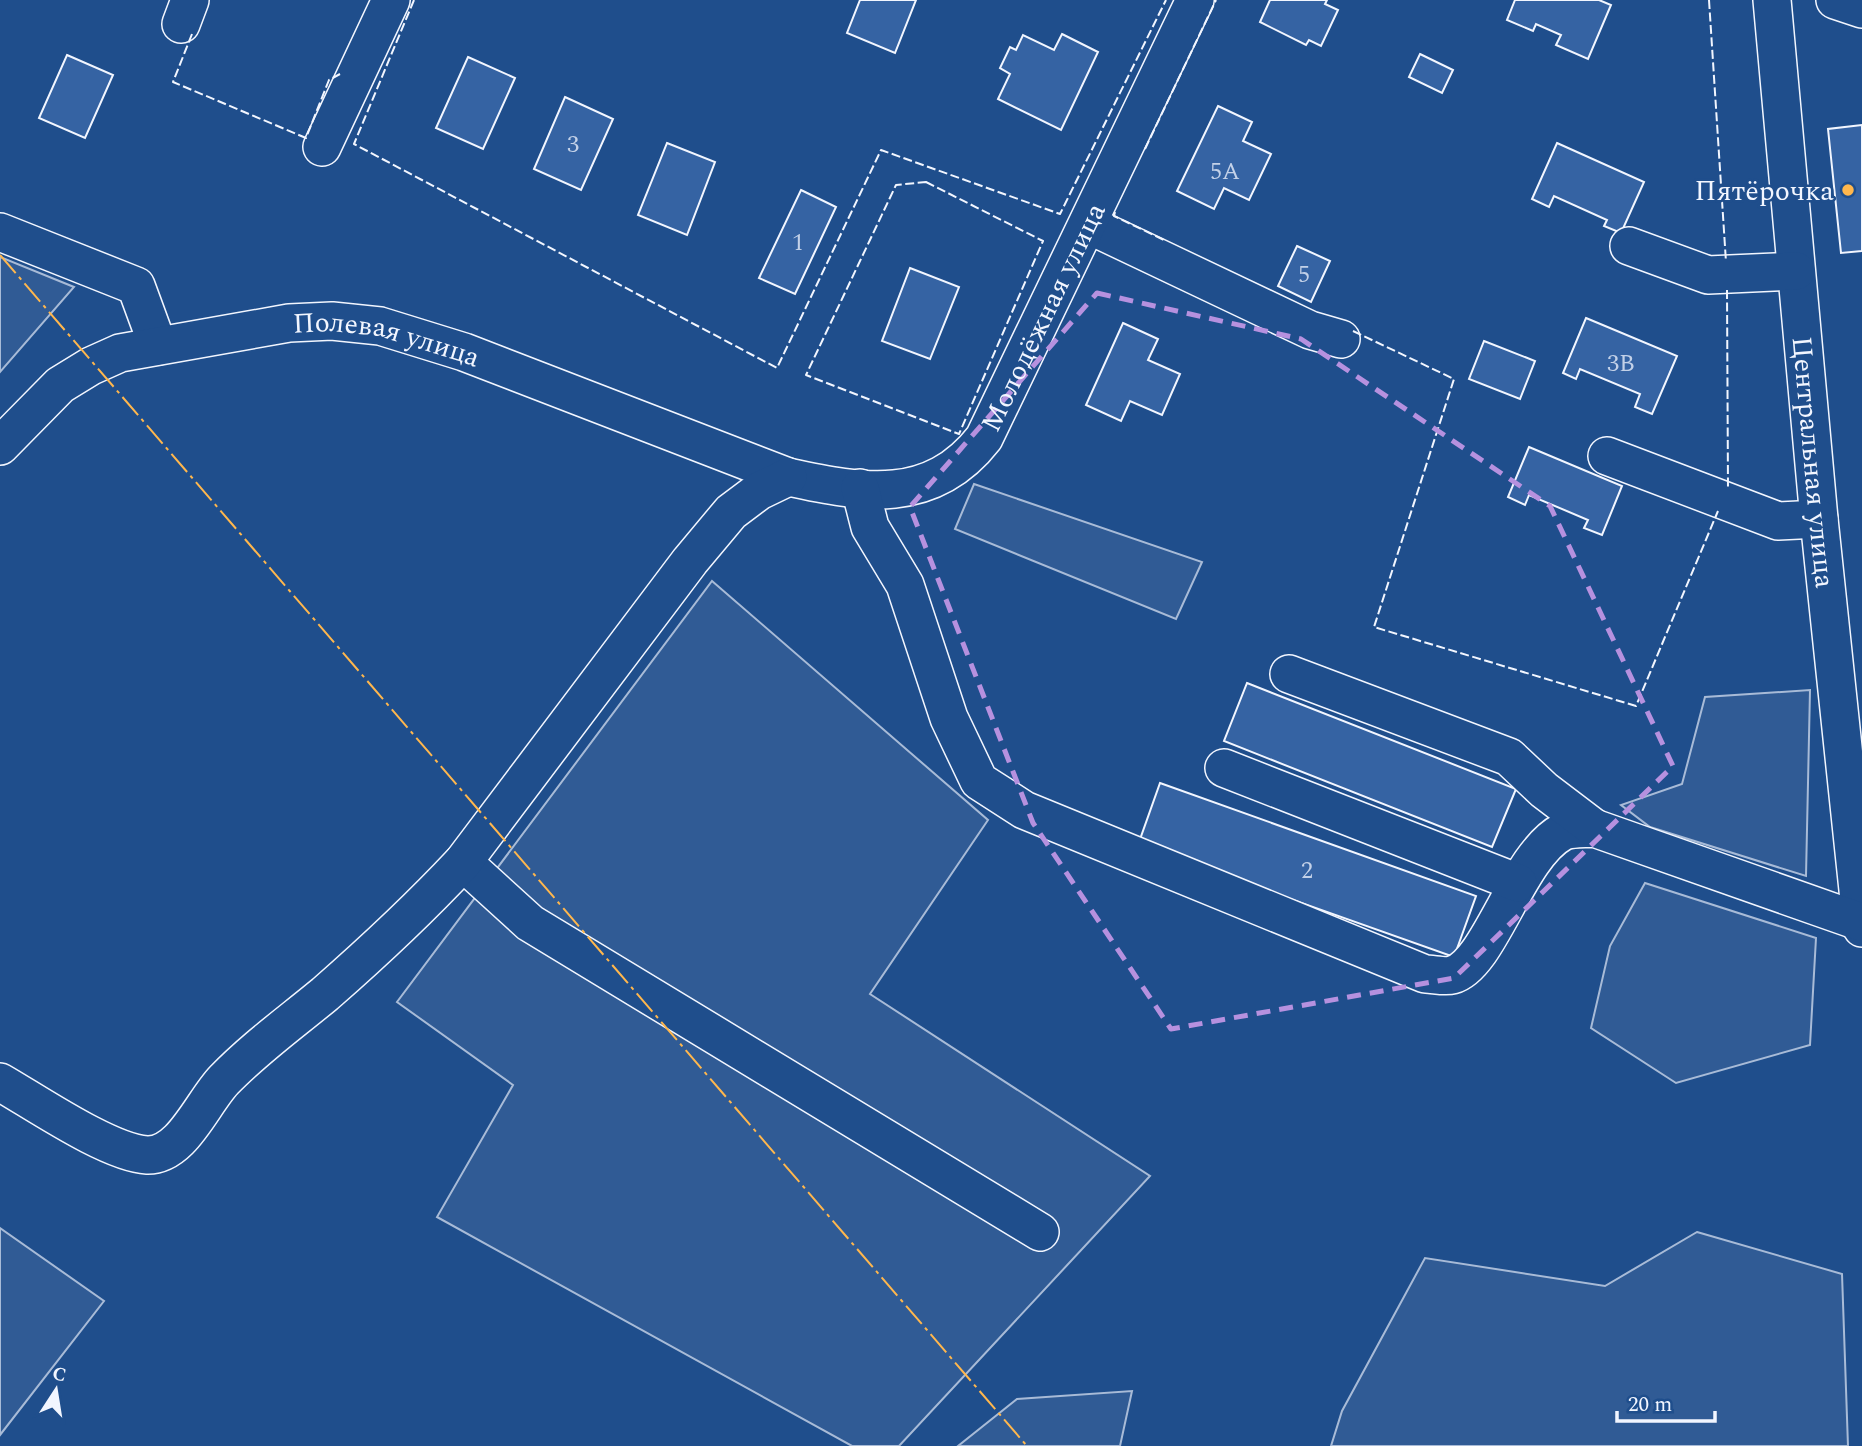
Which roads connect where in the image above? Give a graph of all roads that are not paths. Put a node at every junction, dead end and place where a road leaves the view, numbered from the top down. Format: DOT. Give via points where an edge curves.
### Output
graph roads {
  1 [pos="391,0"];
  2 [pos="1195,0"];
  3 [pos="1772,0"];
  4 [pos="1835,0"];
  5 [pos="1862,9"];
  6 [pos="322,147"];
  7 [pos="1089,225"];
  8 [pos="0,232"];
  9 [pos="1629,246"];
  10 [pos="1796,271"];
  11 [pos="1341,339"];
  12 [pos="158,346"];
  13 [pos="0,446"];
  14 [pos="1607,456"];
  15 [pos="788,477"];
  16 [pos="860,488"];
  17 [pos="1819,519"];
  18 [pos="1289,674"];
  19 [pos="1224,768"];
  20 [pos="1594,828"];
  21 [pos="463,862"];
  22 [pos="1518,883"];
  23 [pos="1862,925"];
  24 [pos="0,1082"];
  25 [pos="1040,1232"];
  1 -- 6 [label="street"];
  2 -- 7 [label="street, Молодёжная улица"];
  3 -- 10 [label="street, Центральная улица"];
  4 -- 5 [label="street"];
  7 -- 11 [label="street" via="1310,330"];
  7 -- 16 [label="street, Молодёжная улица" via="984,438 966,462 939,479 892,491"];
  8 -- 12 [label="street" via="136,286"];
  9 -- 10 [label="street" via="1708,275"];
  10 -- 17 [label="street, Центральная улица"];
  12 -- 13 [label="street, Полевая улица" via="120,353 60,385"];
  12 -- 15 [label="street, Полевая улица" via="289,323 380,326 464,352"];
  14 -- 17 [label="street" via="1778,521"];
  15 -- 16 [label="street, Молодёжная улица"];
  15 -- 21 [label="street" via="731,512"];
  16 -- 22 [label="street" via="870,527 905,585 948,718 979,781 1024,810 1425,974 1452,975 1469,964"];
  17 -- 23 [label="street, Центральная улица"];
  18 -- 20 [label="street" via="1509,757"];
  19 -- 22 [label="street"];
  20 -- 22 [label="street" via="1563,831 1529,862"];
  20 -- 23 [label="street"];
  21 -- 24 [label="street" via="324,994 257,1046 209,1095 188,1131 169,1150 149,1155 130,1151"];
  21 -- 25 [label="street" via="530,923"];
}
